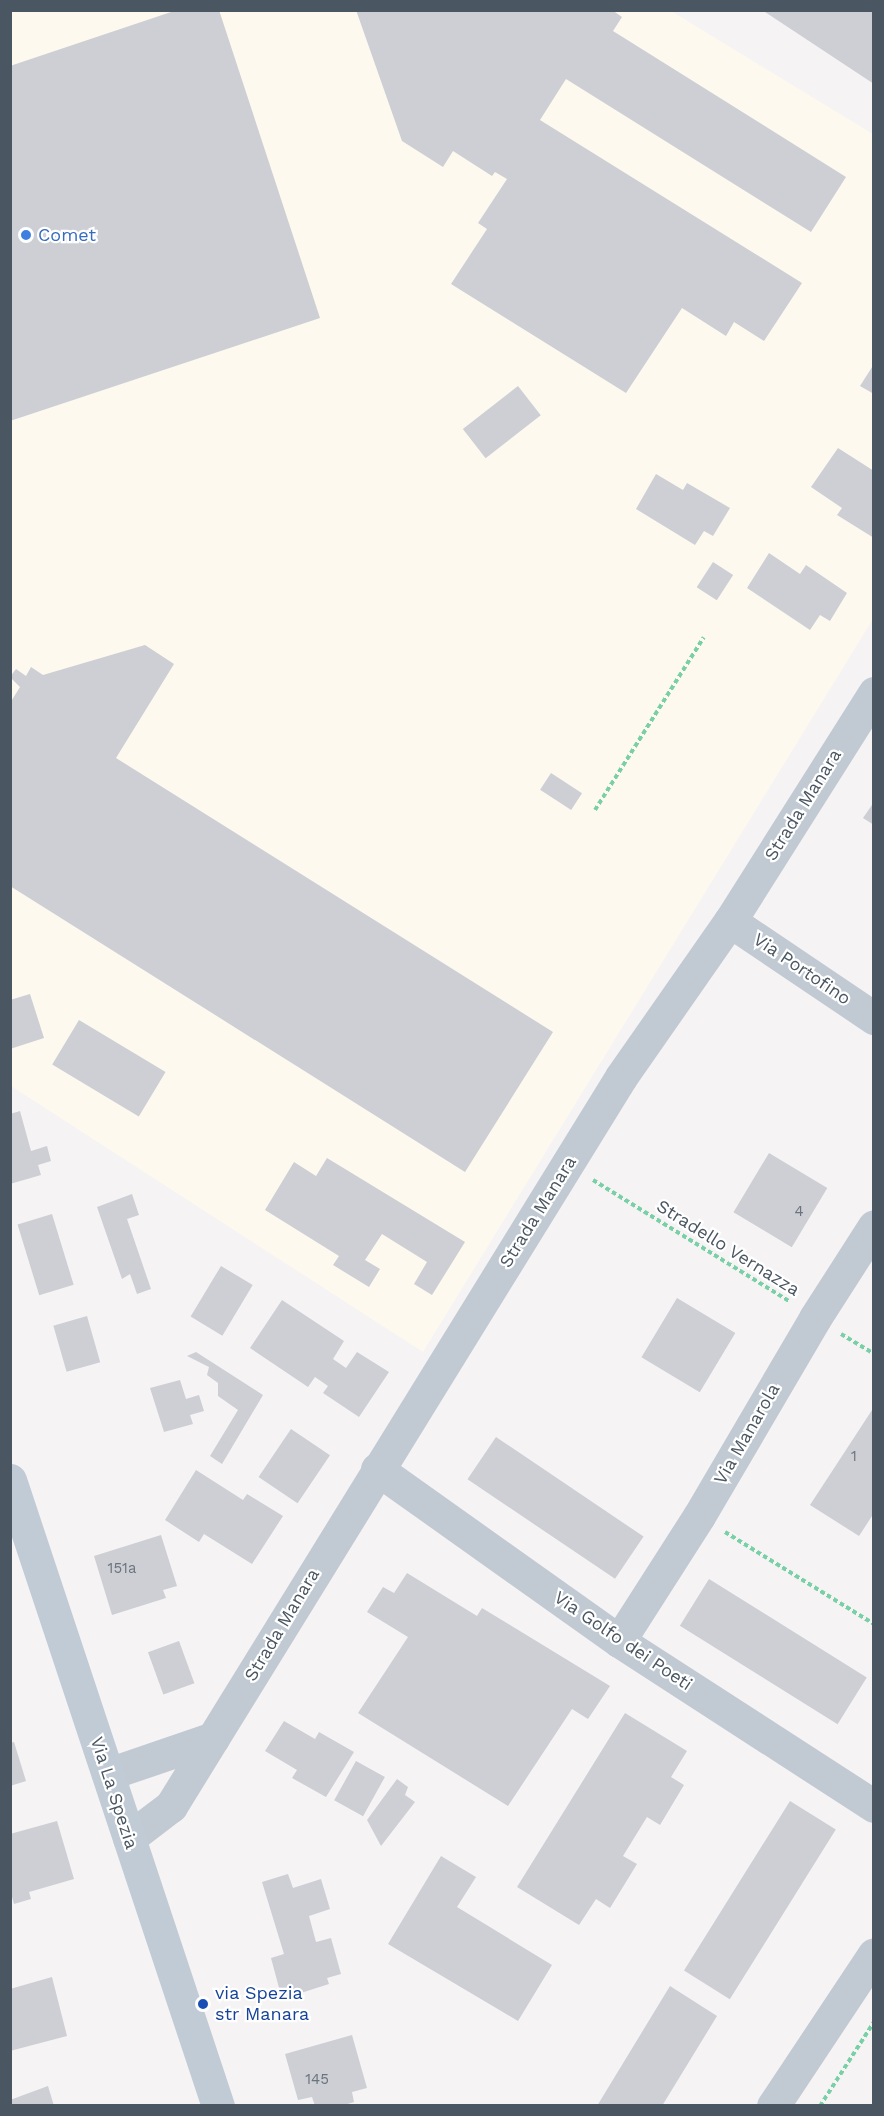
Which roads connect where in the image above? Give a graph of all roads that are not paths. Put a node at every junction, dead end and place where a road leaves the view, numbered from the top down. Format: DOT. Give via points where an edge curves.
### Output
graph roads {
  1 [pos="873,693"];
  2 [pos="730,921"];
  3 [pos="873,1018"];
  4 [pos="873,1227"];
  5 [pos="378,1469"];
  6 [pos="10,1480"];
  7 [pos="619,1641"];
  8 [pos="213,1738"];
  9 [pos="108,1774"];
  10 [pos="873,1806"];
  11 [pos="129,1838"];
  12 [pos="873,1954"];
  13 [pos="218,2106"];
  14 [pos="773,2106"];
  1 -- 2 [label="street, Strada Manara"];
  2 -- 3 [label="street, Via Portofino"];
  2 -- 5 [label="street, Strada Manara" via="621,1077"];
  4 -- 7 [label="street, Via Manarola"];
  5 -- 7 [label="street, Via Golfo dei Poeti"];
  5 -- 8 [label="street, Strada Manara"];
  6 -- 9 [label="main road, Via La Spezia"];
  7 -- 10 [label="street, Via Golfo dei Poeti"];
  8 -- 9 [label="street"];
  8 -- 11 [label="street, Strada Manara" via="171,1806"];
  9 -- 11 [label="main road, Via La Spezia"];
  11 -- 13 [label="main road, Via La Spezia"];
  12 -- 14 [label="street"];
}
